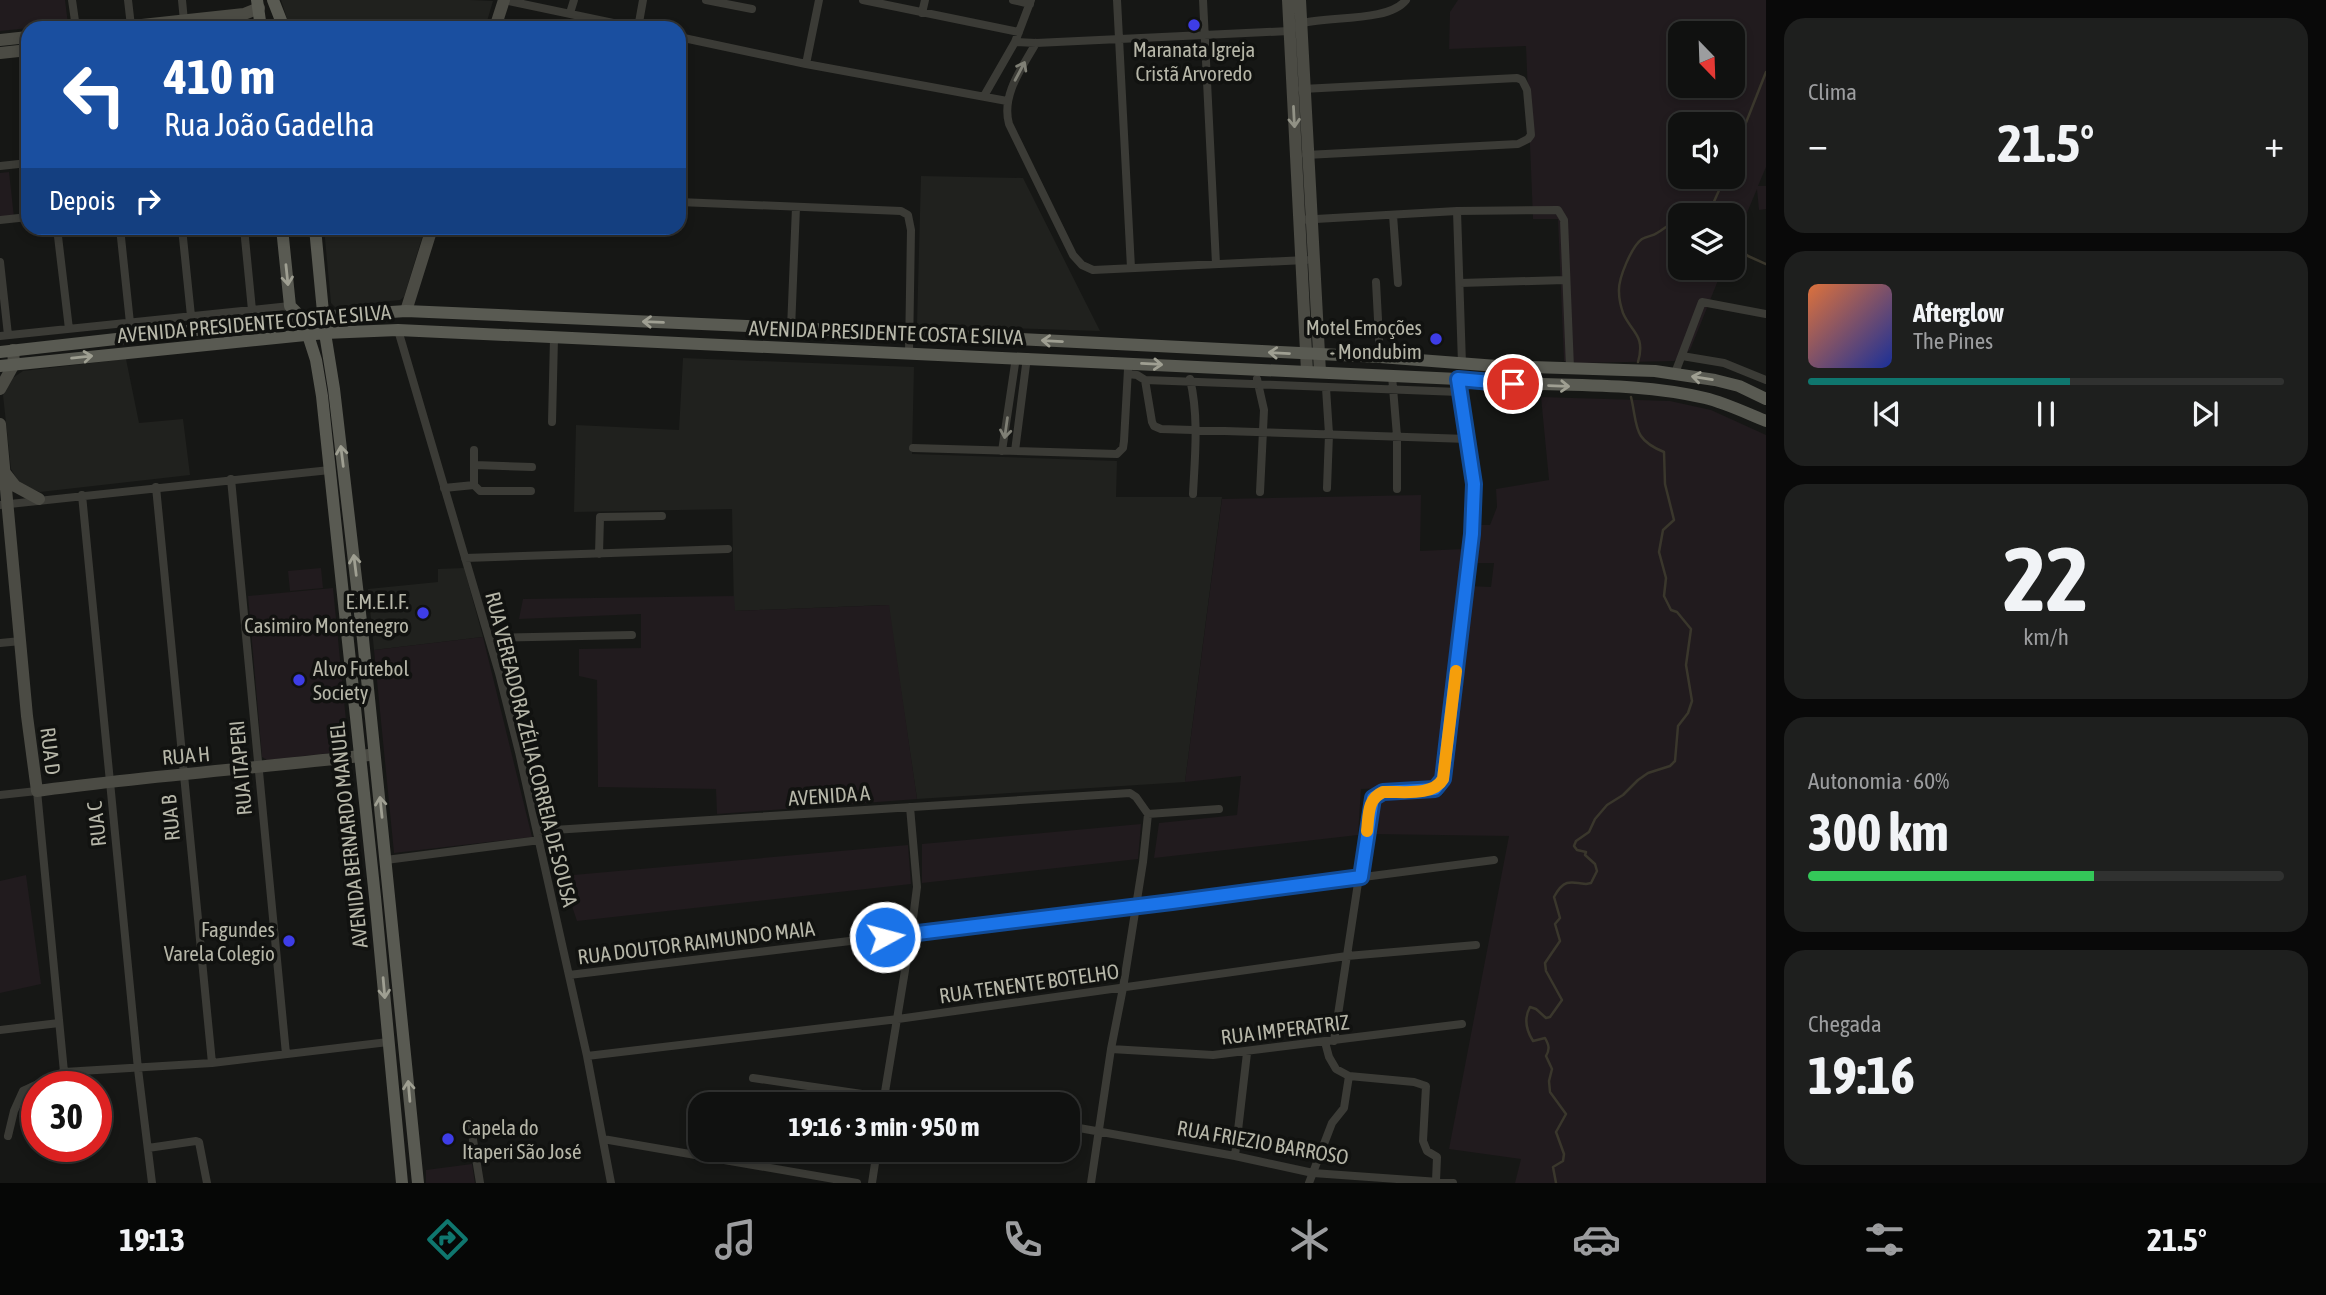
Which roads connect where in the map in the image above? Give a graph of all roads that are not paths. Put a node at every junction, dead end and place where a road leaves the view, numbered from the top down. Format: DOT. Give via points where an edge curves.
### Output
graph roads {
  1 [pos="72,0"];
  2 [pos="128,0"];
  3 [pos="182,0"];
  4 [pos="273,0"];
  5 [pos="504,0"];
  6 [pos="573,0"];
  7 [pos="643,0"];
  8 [pos="706,0"];
  9 [pos="819,0"];
  10 [pos="863,0"];
  11 [pos="925,0"];
  12 [pos="1013,0"];
  13 [pos="1116,0"];
  14 [pos="1203,0"];
  15 [pos="1287,0"];
  16 [pos="1300,0"];
  17 [pos="1406,0"];
  18 [pos="1031,2"];
  19 [pos="258,4"];
  20 [pos="901,4"];
  21 [pos="752,9"];
  22 [pos="570,13"];
  23 [pos="922,13"];
  24 [pos="75,21"];
  25 [pos="130,21"];
  26 [pos="184,21"];
  27 [pos="281,21"];
  28 [pos="497,21"];
  29 [pos="606,21"];
  30 [pos="639,21"];
  31 [pos="1302,23"];
  32 [pos="1289,31"];
  33 [pos="1019,32"];
  34 [pos="1204,34"];
  35 [pos="21,38"];
  36 [pos="686,38"];
  37 [pos="1119,39"];
  38 [pos="0,40"];
  39 [pos="1015,42"];
  40 [pos="1036,43"];
  41 [pos="21,51"];
  42 [pos="0,53"];
  43 [pos="806,64"];
  44 [pos="1298,89"];
  45 [pos="984,96"];
  46 [pos="1007,101"];
  47 [pos="1301,155"];
  48 [pos="21,164"];
  49 [pos="0,166"];
  50 [pos="686,202"];
  51 [pos="796,206"];
  52 [pos="1457,211"];
  53 [pos="1393,215"];
  54 [pos="21,218"];
  55 [pos="0,220"];
  56 [pos="1305,220"];
  57 [pos="58,235"];
  58 [pos="121,235"];
  59 [pos="183,235"];
  60 [pos="245,235"];
  61 [pos="283,235"];
  62 [pos="316,235"];
  63 [pos="430,235"];
  64 [pos="1307,260"];
  65 [pos="0,261"];
  66 [pos="1216,264"];
  67 [pos="1131,268"];
  68 [pos="1565,280"];
  69 [pos="1376,282"];
  70 [pos="1398,283"];
  71 [pos="1460,283"];
  72 [pos="290,306"];
  73 [pos="252,310"];
  74 [pos="406,311"];
  75 [pos="475,314"];
  76 [pos="1766,314"];
  77 [pos="191,316"];
  78 [pos="517,316"];
  79 [pos="324,317"];
  80 [pos="302,318"];
  81 [pos="130,323"];
  82 [pos="698,324"];
  83 [pos="69,329"];
  84 [pos="791,329"];
  85 [pos="398,330"];
  86 [pos="325,333"];
  87 [pos="464,333"];
  88 [pos="308,335"];
  89 [pos="910,335"];
  90 [pos="4,336"];
  91 [pos="504,336"];
  92 [pos="554,338"];
  93 [pos="698,344"];
  94 [pos="1182,348"];
  95 [pos="1210,349"];
  96 [pos="6,351"];
  97 [pos="909,352"];
  98 [pos="1312,354"];
  99 [pos="1682,356"];
  100 [pos="1022,357"];
  101 [pos="1380,357"];
  102 [pos="1462,363"];
  103 [pos="14,364"];
  104 [pos="1186,365"];
  105 [pos="0,366"];
  106 [pos="1207,366"];
  107 [pos="1497,366"];
  108 [pos="1513,366"];
  109 [pos="1128,368"];
  110 [pos="1570,368"];
  111 [pos="1255,369"];
  112 [pos="1313,372"];
  113 [pos="1675,373"];
  114 [pos="1392,376"];
  115 [pos="1145,380"];
  116 [pos="1766,380"];
  117 [pos="1190,381"];
  118 [pos="1258,384"];
  119 [pos="1496,384"];
  120 [pos="1513,384"];
  121 [pos="1459,385"];
  122 [pos="1326,387"];
  123 [pos="0,389"];
  124 [pos="1394,391"];
  125 [pos="1766,399"];
  126 [pos="1766,421"];
  127 [pos="552,422"];
  128 [pos="0,424"];
  129 [pos="1197,430"];
  130 [pos="1262,431"];
  131 [pos="1329,434"];
  132 [pos="1396,436"];
  133 [pos="1468,439"];
  134 [pos="913,448"];
  135 [pos="474,450"];
  136 [pos="1002,451"];
  137 [pos="1016,451"];
  138 [pos="475,465"];
  139 [pos="532,467"];
  140 [pos="330,470"];
  141 [pos="2,473"];
  142 [pos="231,479"];
  143 [pos="474,485"];
  144 [pos="156,487"];
  145 [pos="444,488"];
  146 [pos="1328,488"];
  147 [pos="1397,489"];
  148 [pos="531,491"];
  149 [pos="1260,492"];
  150 [pos="1193,494"];
  151 [pos="82,495"];
  152 [pos="39,499"];
  153 [pos="4,504"];
  154 [pos="662,516"];
  155 [pos="728,549"];
  156 [pos="599,554"];
  157 [pos="465,558"];
  158 [pos="632,635"];
  159 [pos="489,638"];
  160 [pos="21,641"];
  161 [pos="0,643"];
  162 [pos="375,754"];
  163 [pos="359,756"];
  164 [pos="258,767"];
  165 [pos="184,775"];
  166 [pos="109,781"];
  167 [pos="37,791"];
  168 [pos="0,795"];
  169 [pos="910,807"];
  170 [pos="1219,808"];
  171 [pos="1148,814"];
  172 [pos="539,836"];
  173 [pos="386,860"];
  174 [pos="1494,860"];
  175 [pos="1361,877"];
  176 [pos="1136,906"];
  177 [pos="911,934"];
  178 [pos="1476,945"];
  179 [pos="1347,956"];
  180 [pos="569,975"];
  181 [pos="1123,988"];
  182 [pos="898,1019"];
  183 [pos="59,1023"];
  184 [pos="1462,1024"];
  185 [pos="0,1030"];
  186 [pos="388,1042"];
  187 [pos="1330,1042"];
  188 [pos="1111,1049"];
  189 [pos="1247,1053"];
  190 [pos="286,1054"];
  191 [pos="587,1056"];
  192 [pos="212,1063"];
  193 [pos="138,1069"];
  194 [pos="64,1071"];
  195 [pos="89,1071"];
  196 [pos="1349,1076"];
  197 [pos="753,1078"];
  198 [pos="832,1092"];
  199 [pos="885,1092"];
  200 [pos="21,1095"];
  201 [pos="470,1121"];
  202 [pos="1080,1128"];
  203 [pos="1099,1130"];
  204 [pos="413,1131"];
  205 [pos="397,1133"];
  206 [pos="8,1136"];
  207 [pos="603,1139"];
  208 [pos="415,1147"];
  209 [pos="148,1148"];
  210 [pos="399,1149"];
  211 [pos="1235,1156"];
  212 [pos="875,1162"];
  213 [pos="1313,1173"];
  214 [pos="1389,1181"];
  215 [pos="1413,1181"];
  216 [pos="1436,1181"];
  217 [pos="152,1183"];
  218 [pos="207,1183"];
  219 [pos="402,1183"];
  220 [pos="418,1183"];
  221 [pos="480,1183"];
  222 [pos="611,1183"];
  223 [pos="857,1183"];
  224 [pos="872,1183"];
  225 [pos="1091,1183"];
  226 [pos="1309,1183"];
  227 [pos="1453,1183"];
  1 -- 24 [label="street"];
  2 -- 25 [label="street"];
  3 -- 26 [label="street"];
  4 -- 27 [label="main road"];
  5 -- 22 [label="street"];
  5 -- 28 [label="street"];
  6 -- 22 [label="street"];
  7 -- 30 [label="street"];
  8 -- 21 [label="street"];
  9 -- 43 [label="street"];
  10 -- 20 [label="street"];
  11 -- 23 [label="street"];
  12 -- 18 [label="street"];
  13 -- 37 [label="street"];
  14 -- 34 [label="street"];
  15 -- 32 [label="street"];
  16 -- 31 [label="street"];
  17 -- 31 [label="street" via="1396,9 1365,17"];
  18 -- 33 [label="street"];
  19 -- 26 [label="street" via="244,14"];
  20 -- 23 [label="street"];
  22 -- 29 [label="street"];
  23 -- 33 [label="street"];
  31 -- 32 [label="street"];
  31 -- 44 [label="street"];
  32 -- 34 [label="street"];
  32 -- 44 [label="street"];
  33 -- 39 [label="street"];
  34 -- 37 [label="street"];
  34 -- 66 [label="street"];
  35 -- 38 [label="street"];
  36 -- 43 [label="street"];
  37 -- 40 [label="street"];
  37 -- 67 [label="street"];
  39 -- 40 [label="street"];
  39 -- 45 [label="street"];
  46 -- 40 [label="street, one-way"];
  41 -- 42 [label="street"];
  43 -- 45 [label="street"];
  44 -- 47 [label="street"];
  44 -- 47 [label="street" via="1517,78 1527,90 1531,135 1518,144"];
  45 -- 46 [label="street"];
  46 -- 67 [label="street" via="1009,124 1073,255 1093,270"];
  47 -- 56 [label="street"];
  48 -- 49 [label="street"];
  50 -- 51 [label="street"];
  51 -- 84 [label="street"];
  51 -- 89 [label="street" via="908,215"];
  52 -- 53 [label="street"];
  52 -- 68 [label="street" via="1558,209 1564,220"];
  52 -- 71 [label="street"];
  53 -- 56 [label="street"];
  53 -- 70 [label="street"];
  54 -- 55 [label="street"];
  56 -- 64 [label="street"];
  57 -- 83 [label="street"];
  58 -- 81 [label="street"];
  59 -- 77 [label="street"];
  60 -- 73 [label="street"];
  61 -- 72 [label="main road, one-way"];
  62 -- 79 [label="main road, AVENIDA BERNARDO MANUEL"];
  63 -- 74 [label="street"];
  64 -- 66 [label="street"];
  64 -- 98 [label="street"];
  65 -- 90 [label="street"];
  66 -- 67 [label="street"];
  68 -- 71 [label="street"];
  68 -- 110 [label="street"];
  69 -- 101 [label="street"];
  71 -- 102 [label="street"];
  72 -- 73 [label="street"];
  72 -- 80 [label="main road"];
  73 -- 77 [label="street"];
  74 -- 75 [label="main road, AVENIDA PRESIDENTE COSTA E SILVA"];
  74 -- 79 [label="main road, AVENIDA PRESIDENTE COSTA E SILVA"];
  75 -- 78 [label="main road, AVENIDA PRESIDENTE COSTA E SILVA"];
  75 -- 87 [label="main road" via="480,328"];
  76 -- 99 [label="street" via="1702,302"];
  77 -- 81 [label="street"];
  82 -- 78 [label="main road, AVENIDA PRESIDENTE COSTA E SILVA, one-way"];
  78 -- 91 [label="main road" via="496,323 495,330"];
  79 -- 80 [label="main road, AVENIDA PRESIDENTE COSTA E SILVA"];
  79 -- 86 [label="main road, AVENIDA BERNARDO MANUEL"];
  80 -- 88 [label="main road, AVENIDA BERNARDO MANUEL"];
  80 -- 96 [label="main road, AVENIDA PRESIDENTE COSTA E SILVA"];
  81 -- 83 [label="street"];
  82 -- 84 [label="main road, AVENIDA PRESIDENTE COSTA E SILVA"];
  82 -- 93 [label="main road"];
  83 -- 90 [label="street"];
  84 -- 89 [label="main road, AVENIDA PRESIDENTE COSTA E SILVA"];
  85 -- 86 [label="main road, AVENIDA PRESIDENTE COSTA E SILVA"];
  85 -- 87 [label="main road, AVENIDA PRESIDENTE COSTA E SILVA"];
  85 -- 145 [label="street, RUA VEREADORA ZÉLIA CORREIA DE SOUSA"];
  86 -- 88 [label="main road, AVENIDA PRESIDENTE COSTA E SILVA"];
  162 -- 86 [label="main road, AVENIDA BERNARDO MANUEL, one-way"];
  87 -- 91 [label="main road, AVENIDA PRESIDENTE COSTA E SILVA"];
  103 -- 88 [label="main road, AVENIDA PRESIDENTE COSTA E SILVA, one-way"];
  88 -- 140 [label="main road, AVENIDA BERNARDO MANUEL" via="322,396"];
  94 -- 89 [label="main road, AVENIDA PRESIDENTE COSTA E SILVA, one-way"];
  89 -- 97 [label="street"];
  91 -- 92 [label="main road, AVENIDA PRESIDENTE COSTA E SILVA"];
  92 -- 93 [label="main road, AVENIDA PRESIDENTE COSTA E SILVA"];
  92 -- 127 [label="street"];
  93 -- 97 [label="main road, AVENIDA PRESIDENTE COSTA E SILVA"];
  94 -- 95 [label="main road, AVENIDA PRESIDENTE COSTA E SILVA"];
  94 -- 104 [label="main road"];
  98 -- 95 [label="main road, AVENIDA PRESIDENTE COSTA E SILVA, one-way"];
  95 -- 106 [label="main road" via="1203,357"];
  96 -- 103 [label="street"];
  97 -- 100 [label="main road, AVENIDA PRESIDENTE COSTA E SILVA"];
  98 -- 101 [label="main road, AVENIDA PRESIDENTE COSTA E SILVA"];
  98 -- 112 [label="street"];
  99 -- 113 [label="street"];
  99 -- 116 [label="street" via="1724,363"];
  100 -- 109 [label="main road, AVENIDA PRESIDENTE COSTA E SILVA"];
  100 -- 136 [label="street, one-way"];
  100 -- 137 [label="street"];
  101 -- 102 [label="main road, AVENIDA PRESIDENTE COSTA E SILVA"];
  102 -- 107 [label="main road, AVENIDA PRESIDENTE COSTA E SILVA"];
  103 -- 105 [label="main road, AVENIDA PRESIDENTE COSTA E SILVA"];
  103 -- 123 [label="street"];
  104 -- 106 [label="main road, AVENIDA PRESIDENTE COSTA E SILVA"];
  109 -- 104 [label="main road, AVENIDA PRESIDENTE COSTA E SILVA, one-way"];
  104 -- 117 [label="street"];
  106 -- 111 [label="main road, AVENIDA PRESIDENTE COSTA E SILVA"];
  107 -- 108 [label="main road, AVENIDA PRESIDENTE COSTA E SILVA"];
  107 -- 119 [label="main road"];
  108 -- 110 [label="main road, AVENIDA PRESIDENTE COSTA E SILVA"];
  108 -- 120 [label="main road"];
  109 -- 115 [label="street"];
  109 -- 137 [label="street" via="1124,441 1117,454"];
  110 -- 113 [label="main road, AVENIDA PRESIDENTE COSTA E SILVA"];
  111 -- 112 [label="main road, AVENIDA PRESIDENTE COSTA E SILVA"];
  111 -- 118 [label="street"];
  112 -- 114 [label="main road, AVENIDA PRESIDENTE COSTA E SILVA"];
  125 -- 113 [label="main road, AVENIDA PRESIDENTE COSTA E SILVA, one-way" via="1739,386"];
  114 -- 121 [label="main road, AVENIDA PRESIDENTE COSTA E SILVA"];
  114 -- 124 [label="street"];
  115 -- 117 [label="street"];
  115 -- 129 [label="street" via="1154,426"];
  117 -- 118 [label="street"];
  117 -- 129 [label="street"];
  118 -- 122 [label="street"];
  118 -- 130 [label="street" via="1264,410"];
  119 -- 120 [label="main road, AVENIDA PRESIDENTE COSTA E SILVA"];
  119 -- 121 [label="main road, AVENIDA PRESIDENTE COSTA E SILVA"];
  120 -- 126 [label="main road, AVENIDA PRESIDENTE COSTA E SILVA, one-way" via="1663,391 1707,398"];
  121 -- 124 [label="street"];
  121 -- 133 [label="street"];
  122 -- 124 [label="street"];
  122 -- 131 [label="street"];
  124 -- 132 [label="street"];
  128 -- 141 [label="street, RUA D"];
  129 -- 130 [label="street"];
  129 -- 150 [label="street"];
  130 -- 131 [label="street"];
  130 -- 149 [label="street"];
  131 -- 132 [label="street"];
  131 -- 146 [label="street"];
  132 -- 133 [label="street"];
  132 -- 147 [label="street"];
  133 -- 175 [label="street" via="1475,494 1443,779 1435,789 1383,792 1373,798"];
  134 -- 136 [label="street"];
  135 -- 138 [label="street"];
  136 -- 137 [label="street"];
  138 -- 139 [label="street"];
  138 -- 143 [label="street"];
  140 -- 142 [label="street"];
  140 -- 163 [label="main road, AVENIDA BERNARDO MANUEL"];
  141 -- 152 [label="street"];
  141 -- 153 [label="street, RUA D"];
  142 -- 144 [label="street"];
  142 -- 164 [label="street, RUA ITAPERI"];
  143 -- 145 [label="street"];
  143 -- 148 [label="street" via="480,491"];
  144 -- 151 [label="street"];
  144 -- 165 [label="street, RUA B"];
  145 -- 157 [label="street, RUA VEREADORA ZÉLIA CORREIA DE SOUSA"];
  151 -- 152 [label="street"];
  151 -- 166 [label="street, RUA C"];
  152 -- 153 [label="street"];
  153 -- 160 [label="street, RUA D"];
  154 -- 156 [label="street" via="600,517"];
  155 -- 156 [label="street"];
  156 -- 157 [label="street"];
  157 -- 159 [label="street, RUA VEREADORA ZÉLIA CORREIA DE SOUSA"];
  158 -- 159 [label="street"];
  159 -- 172 [label="street, RUA VEREADORA ZÉLIA CORREIA DE SOUSA"];
  160 -- 161 [label="street"];
  160 -- 167 [label="street, RUA D"];
  162 -- 163 [label="street, RUA H"];
  173 -- 162 [label="main road, AVENIDA BERNARDO MANUEL, one-way"];
  163 -- 164 [label="street, RUA H"];
  163 -- 186 [label="main road, AVENIDA BERNARDO MANUEL, one-way"];
  164 -- 165 [label="street, RUA H"];
  164 -- 190 [label="street, RUA ITAPERI"];
  165 -- 166 [label="street, RUA H"];
  165 -- 192 [label="street, RUA B"];
  166 -- 167 [label="street, RUA H"];
  166 -- 193 [label="street, RUA C"];
  167 -- 168 [label="street, RUA H"];
  167 -- 183 [label="street"];
  169 -- 171 [label="street, AVENIDA A" via="1130,793"];
  169 -- 172 [label="street, AVENIDA A"];
  169 -- 177 [label="street" via="916,868"];
  170 -- 171 [label="street"];
  171 -- 176 [label="street"];
  172 -- 173 [label="street, AVENIDA A"];
  172 -- 180 [label="street, RUA VEREADORA ZÉLIA CORREIA DE SOUSA"];
  204 -- 173 [label="main road, AVENIDA BERNARDO MANUEL, one-way"];
  174 -- 175 [label="street, RUA DOUTOR RAIMUNDO MAIA"];
  175 -- 176 [label="street, RUA DOUTOR RAIMUNDO MAIA"];
  175 -- 179 [label="street"];
  176 -- 177 [label="street, RUA DOUTOR RAIMUNDO MAIA"];
  176 -- 181 [label="street"];
  177 -- 180 [label="street, RUA DOUTOR RAIMUNDO MAIA"];
  177 -- 182 [label="street"];
  178 -- 179 [label="street, RUA TENENTE BOTELHO"];
  179 -- 181 [label="street, RUA TENENTE BOTELHO"];
  179 -- 187 [label="street"];
  180 -- 191 [label="street, RUA VEREADORA ZÉLIA CORREIA DE SOUSA"];
  181 -- 182 [label="street, RUA TENENTE BOTELHO"];
  181 -- 188 [label="street"];
  182 -- 191 [label="street, RUA TENENTE BOTELHO"];
  182 -- 199 [label="street"];
  183 -- 185 [label="street"];
  183 -- 194 [label="street"];
  184 -- 187 [label="street, RUA IMPERATRIZ"];
  186 -- 190 [label="street"];
  186 -- 205 [label="main road, AVENIDA BERNARDO MANUEL"];
  187 -- 189 [label="street, RUA IMPERATRIZ"];
  187 -- 196 [label="street" via="1329,1057 1336,1069"];
  188 -- 189 [label="street, RUA IMPERATRIZ" via="1191,1055"];
  188 -- 203 [label="street"];
  189 -- 211 [label="street"];
  190 -- 192 [label="street"];
  191 -- 207 [label="street, RUA VEREADORA ZÉLIA CORREIA DE SOUSA"];
  192 -- 193 [label="street"];
  193 -- 195 [label="street"];
  193 -- 209 [label="street, RUA C"];
  196 -- 213 [label="street" via="1344,1108 1332,1122"];
  196 -- 216 [label="street" via="1426,1086 1423,1141 1427,1151 1437,1157"];
  197 -- 198 [label="street"];
  200 -- 206 [label="street"];
  201 -- 221 [label="street"];
  202 -- 203 [label="street, RUA FRIEZIO BARROSO"];
  203 -- 211 [label="street, RUA FRIEZIO BARROSO"];
  203 -- 225 [label="street"];
  204 -- 205 [label="main road"];
  204 -- 208 [label="main road, AVENIDA BERNARDO MANUEL"];
  205 -- 210 [label="main road, AVENIDA BERNARDO MANUEL"];
  207 -- 222 [label="street, RUA VEREADORA ZÉLIA CORREIA DE SOUSA"];
  207 -- 223 [label="street"];
  208 -- 210 [label="main road"];
  208 -- 220 [label="main road, AVENIDA BERNARDO MANUEL"];
  209 -- 217 [label="street, RUA C"];
  209 -- 218 [label="street" via="199,1142"];
  210 -- 219 [label="main road, AVENIDA BERNARDO MANUEL"];
  211 -- 213 [label="street, RUA FRIEZIO BARROSO"];
  212 -- 224 [label="street"];
  213 -- 214 [label="street, RUA FRIEZIO BARROSO"];
  213 -- 226 [label="street"];
  214 -- 215 [label="street, RUA FRIEZIO BARROSO"];
  215 -- 216 [label="street, RUA FRIEZIO BARROSO"];
  216 -- 227 [label="street, RUA FRIEZIO BARROSO"];
}
